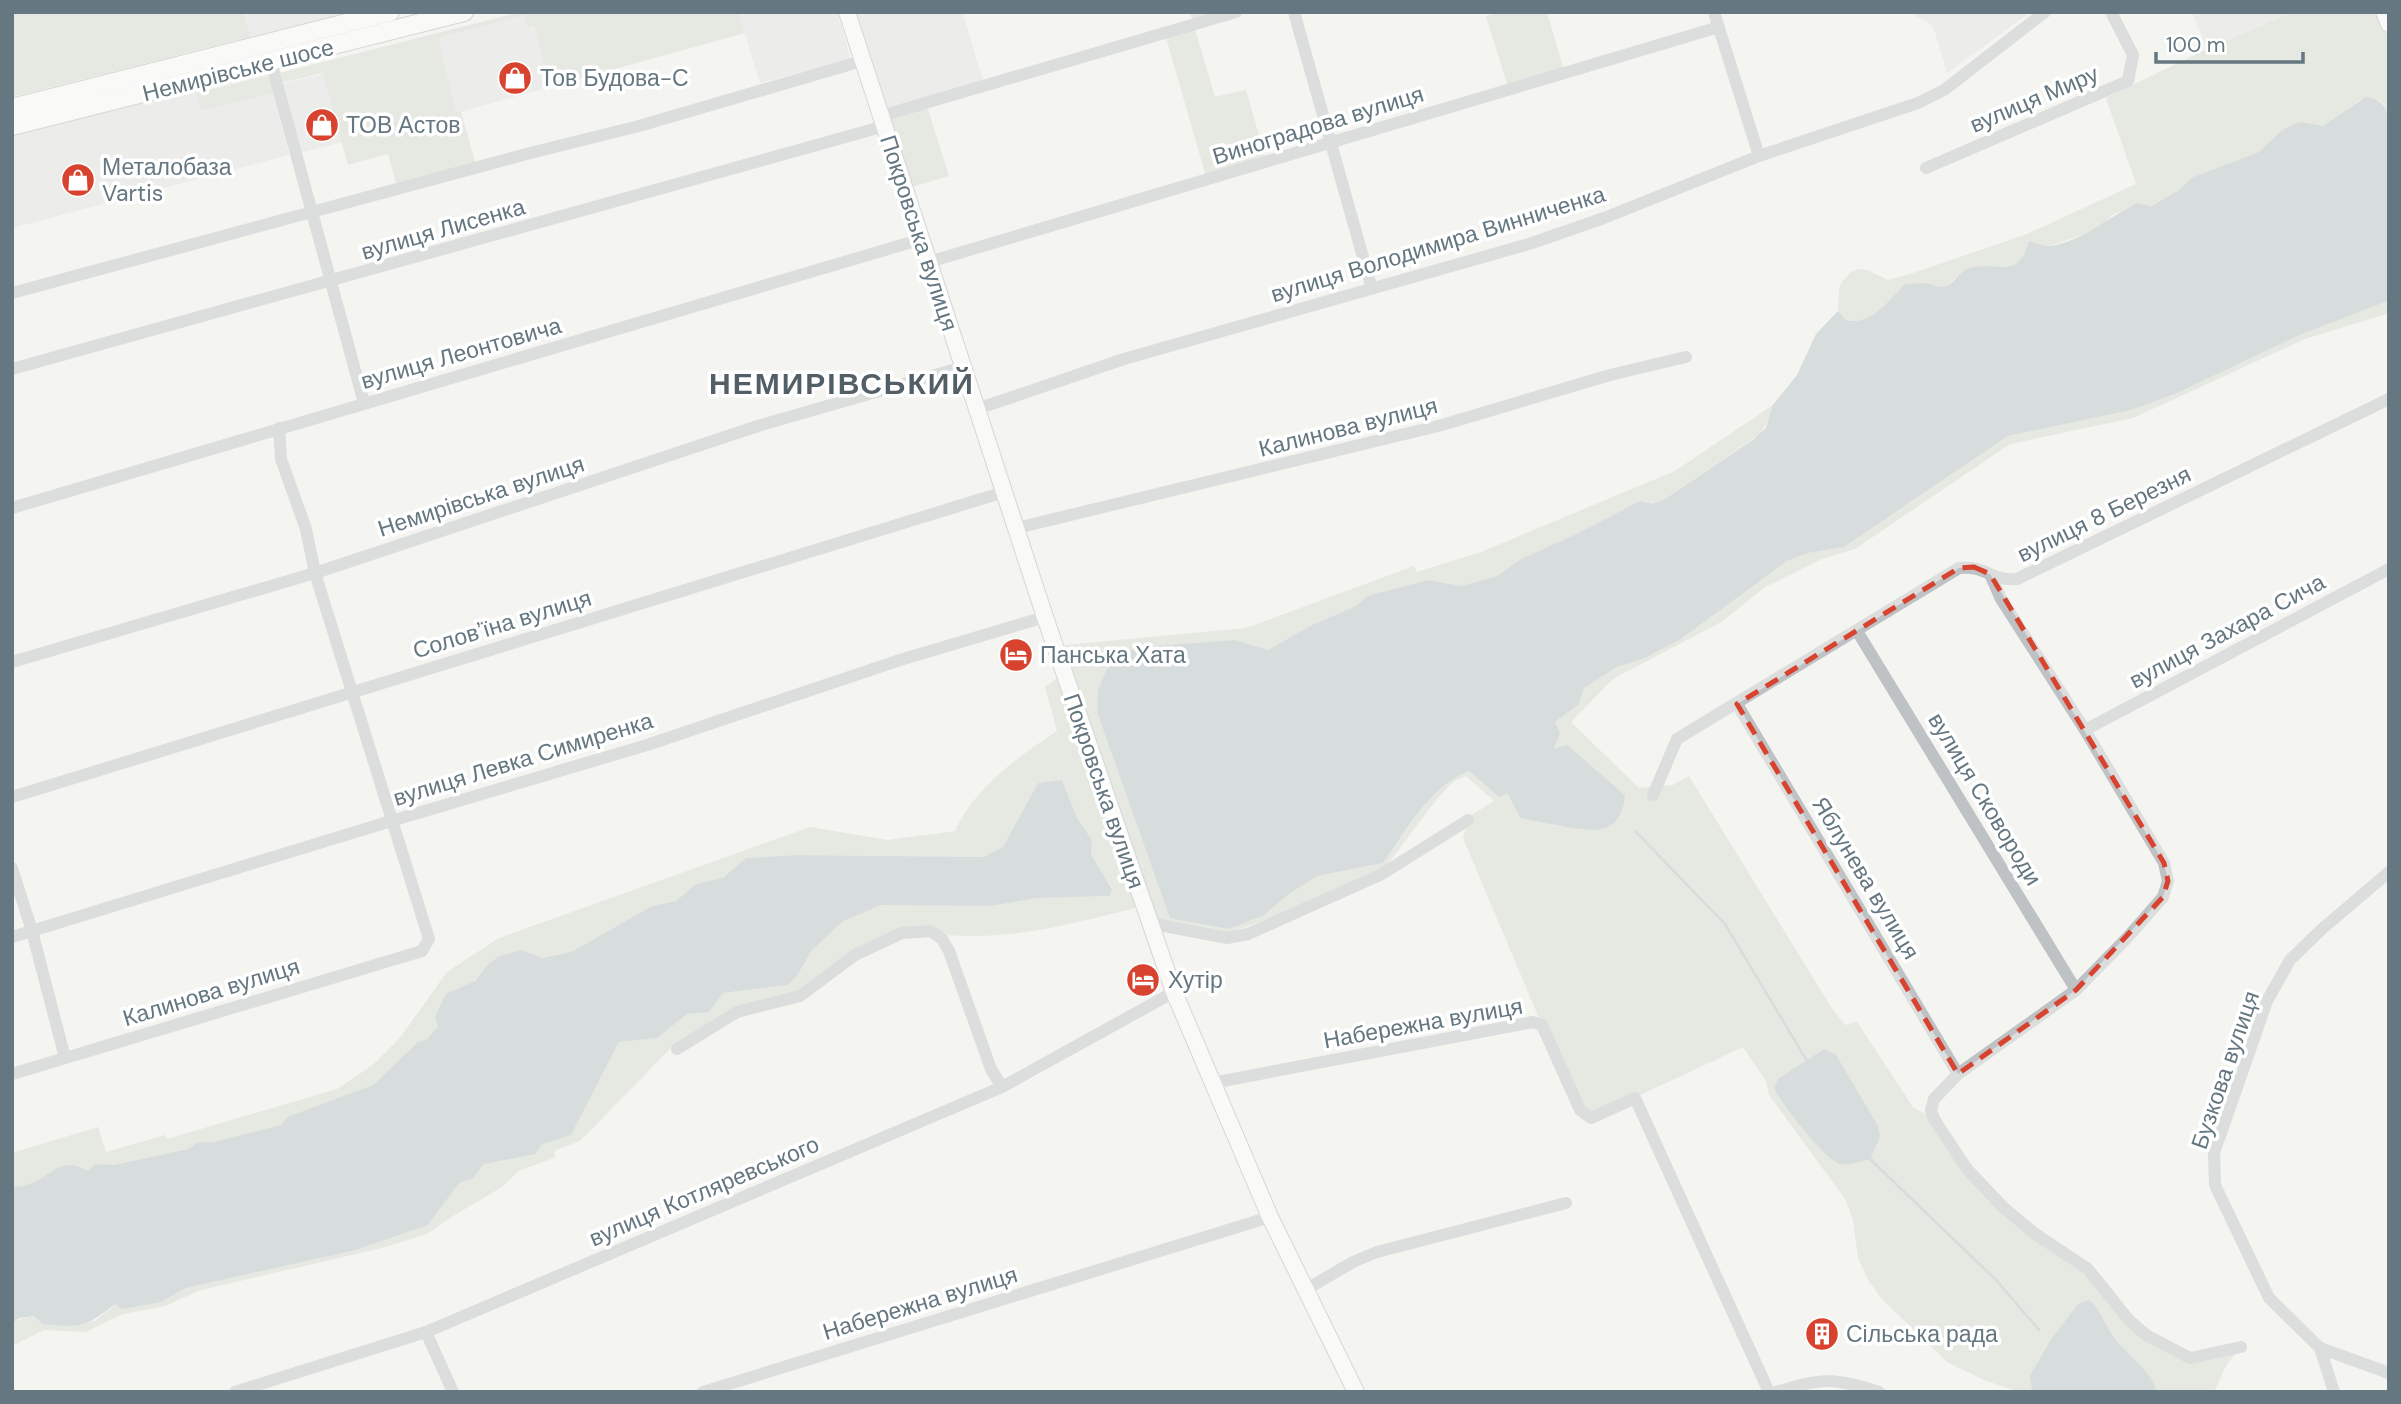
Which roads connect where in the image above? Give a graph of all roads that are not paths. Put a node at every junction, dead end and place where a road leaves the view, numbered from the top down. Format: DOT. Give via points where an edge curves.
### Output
graph roads {
  1 [pos="390,12"];
  2 [pos="464,12"];
  3 [pos="848,12"];
  4 [pos="1236,12"];
  5 [pos="1294,12"];
  6 [pos="1714,12"];
  7 [pos="2045,12"];
  8 [pos="2111,12"];
  9 [pos="2384,12"];
  10 [pos="2389,24"];
  11 [pos="1719,27"];
  12 [pos="862,61"];
  13 [pos="271,62"];
  14 [pos="12,108"];
  15 [pos="883,121"];
  16 [pos="12,126"];
  17 [pos="1331,144"];
  18 [pos="1759,156"];
  19 [pos="1926,169"];
  20 [pos="311,213"];
  21 [pos="922,239"];
  22 [pos="929,262"];
  23 [pos="330,282"];
  24 [pos="1372,289"];
  25 [pos="12,293"];
  26 [pos="1686,357"];
  27 [pos="962,367"];
  28 [pos="12,369"];
  29 [pos="2389,399"];
  30 [pos="364,403"];
  31 [pos="977,409"];
  32 [pos="279,428"];
  33 [pos="1004,492"];
  34 [pos="12,508"];
  35 [pos="1017,528"];
  36 [pos="2389,569"];
  37 [pos="315,573"];
  38 [pos="1990,574"];
  39 [pos="1045,617"];
  40 [pos="1857,631"];
  41 [pos="12,662"];
  42 [pos="354,692"];
  43 [pos="1737,704"];
  44 [pos="2085,730"];
  45 [pos="1653,795"];
  46 [pos="12,797"];
  47 [pos="1468,820"];
  48 [pos="391,821"];
  49 [pos="12,868"];
  50 [pos="2389,872"];
  51 [pos="1149,923"];
  52 [pos="32,931"];
  53 [pos="12,937"];
  54 [pos="2076,990"];
  55 [pos="1174,992"];
  56 [pos="677,1049"];
  57 [pos="65,1058"];
  58 [pos="12,1074"];
  59 [pos="1958,1074"];
  60 [pos="1212,1083"];
  61 [pos="1002,1087"];
  62 [pos="1566,1203"];
  63 [pos="1270,1217"];
  64 [pos="1305,1290"];
  65 [pos="426,1332"];
  66 [pos="2241,1347"];
  67 [pos="2320,1348"];
  68 [pos="2389,1374"];
  69 [pos="235,1392"];
  70 [pos="453,1392"];
  71 [pos="703,1392"];
  72 [pos="1356,1392"];
  73 [pos="1769,1392"];
  74 [pos="1776,1392"];
  75 [pos="1879,1392"];
  76 [pos="2334,1392"];
  1 -- 14 [label="main road, Немирівське шосе"];
  2 -- 13 [label="main road, Немирівське шосе"];
  3 -- 12 [label="street, Покровська вулиця"];
  4 -- 15 [label="street, вулиця Лисенка"];
  5 -- 17 [label="street"];
  6 -- 11 [label="street"];
  7 -- 18 [label="street, вулиця Володимира Винниченка" via="1929,99"];
  8 -- 19 [label="street, вулиця Миру" via="2133,55 2128,81"];
  9 -- 10 [label="street"];
  11 -- 17 [label="street, Виноградова вулиця"];
  11 -- 18 [label="street"];
  12 -- 15 [label="street, Покровська вулиця"];
  12 -- 20 [label="street"];
  13 -- 16 [label="main road, Немирівське шосе"];
  13 -- 20 [label="street"];
  15 -- 21 [label="street, Покровська вулиця"];
  15 -- 23 [label="street, вулиця Лисенка"];
  17 -- 22 [label="street, Виноградова вулиця"];
  17 -- 24 [label="street"];
  18 -- 24 [label="street, вулиця Володимира Винниченка" via="1529,244"];
  20 -- 23 [label="street"];
  20 -- 25 [label="street"];
  21 -- 22 [label="street, Покровська вулиця"];
  21 -- 30 [label="street, вулиця Леонтовича"];
  22 -- 27 [label="street, Покровська вулиця"];
  23 -- 28 [label="street, вулиця Лисенка"];
  23 -- 30 [label="street"];
  24 -- 31 [label="street, вулиця Володимира Винниченка" via="1124,359"];
  26 -- 35 [label="street, Калинова вулиця" via="1442,425"];
  27 -- 31 [label="street, Покровська вулиця"];
  27 -- 37 [label="street, Немирівська вулиця" via="761,425"];
  29 -- 38 [label="street, вулиця 8 Березня" via="2017,579 2006,581"];
  30 -- 32 [label="street, вулиця Леонтовича"];
  31 -- 33 [label="street, Покровська вулиця"];
  32 -- 34 [label="street, вулиця Леонтовича"];
  32 -- 37 [label="street" via="281,459 306,529"];
  33 -- 35 [label="street, Покровська вулиця"];
  33 -- 42 [label="street, Соловʼїна вулиця"];
  35 -- 39 [label="street, Покровська вулиця"];
  36 -- 44 [label="street, вулиця Захара Сича"];
  37 -- 41 [label="street, Немирівська вулиця"];
  37 -- 42 [label="street"];
  38 -- 40 [label="street, вулиця 8 Березня" via="1974,567 1959,569"];
  38 -- 44 [label="street" via="2001,599"];
  39 -- 48 [label="street, вулиця Левка Симиренка"];
  39 -- 51 [label="street, Покровська вулиця"];
  40 -- 43 [label="street, вулиця 8 Березня"];
  40 -- 54 [label="street, вулиця Сковороди"];
  42 -- 46 [label="street, Соловʼїна вулиця"];
  42 -- 48 [label="street"];
  43 -- 45 [label="street, вулиця 8 Березня" via="1677,739"];
  43 -- 59 [label="street, Яблунева вулиця"];
  44 -- 54 [label="street" via="2164,863 2168,881 2163,897"];
  47 -- 51 [label="street" via="1382,874 1248,934 1227,938"];
  48 -- 52 [label="street, вулиця Левка Симиренка"];
  48 -- 57 [label="street, Калинова вулиця" via="429,939 422,951"];
  49 -- 52 [label="street"];
  50 -- 67 [label="street, Бузкова вулиця" via="2290,960 2267,1001 2214,1153 2215,1185 2269,1298"];
  51 -- 55 [label="street, Покровська вулиця"];
  52 -- 53 [label="street, вулиця Левка Симиренка"];
  52 -- 57 [label="street"];
  54 -- 59 [label="street"];
  55 -- 60 [label="street, Покровська вулиця"];
  55 -- 61 [label="street, вулиця Котляревського"];
  56 -- 61 [label="street" via="737,1012 800,996 855,956 902,933 931,931 949,951 991,1069"];
  57 -- 58 [label="street, Калинова вулиця"];
  59 -- 66 [label="street" via="1934,1099 1934,1119 1967,1169 2003,1207 2088,1269 2146,1335 2190,1358"];
  60 -- 63 [label="street, Покровська вулиця"];
  60 -- 73 [label="street, Набережна вулиця" via="1533,1022 1542,1025 1580,1110 1591,1118 1634,1098"];
  61 -- 65 [label="street, вулиця Котляревського"];
  62 -- 64 [label="street" via="1377,1252"];
  63 -- 64 [label="street, Покровська вулиця"];
  63 -- 71 [label="street, Набережна вулиця"];
  64 -- 72 [label="street, Покровська вулиця"];
  65 -- 69 [label="street, вулиця Котляревського"];
  65 -- 70 [label="street"];
  67 -- 68 [label="street, Бузкова вулиця"];
  67 -- 76 [label="street"];
  74 -- 75 [label="street" via="1813,1381 1843,1380"];
}
